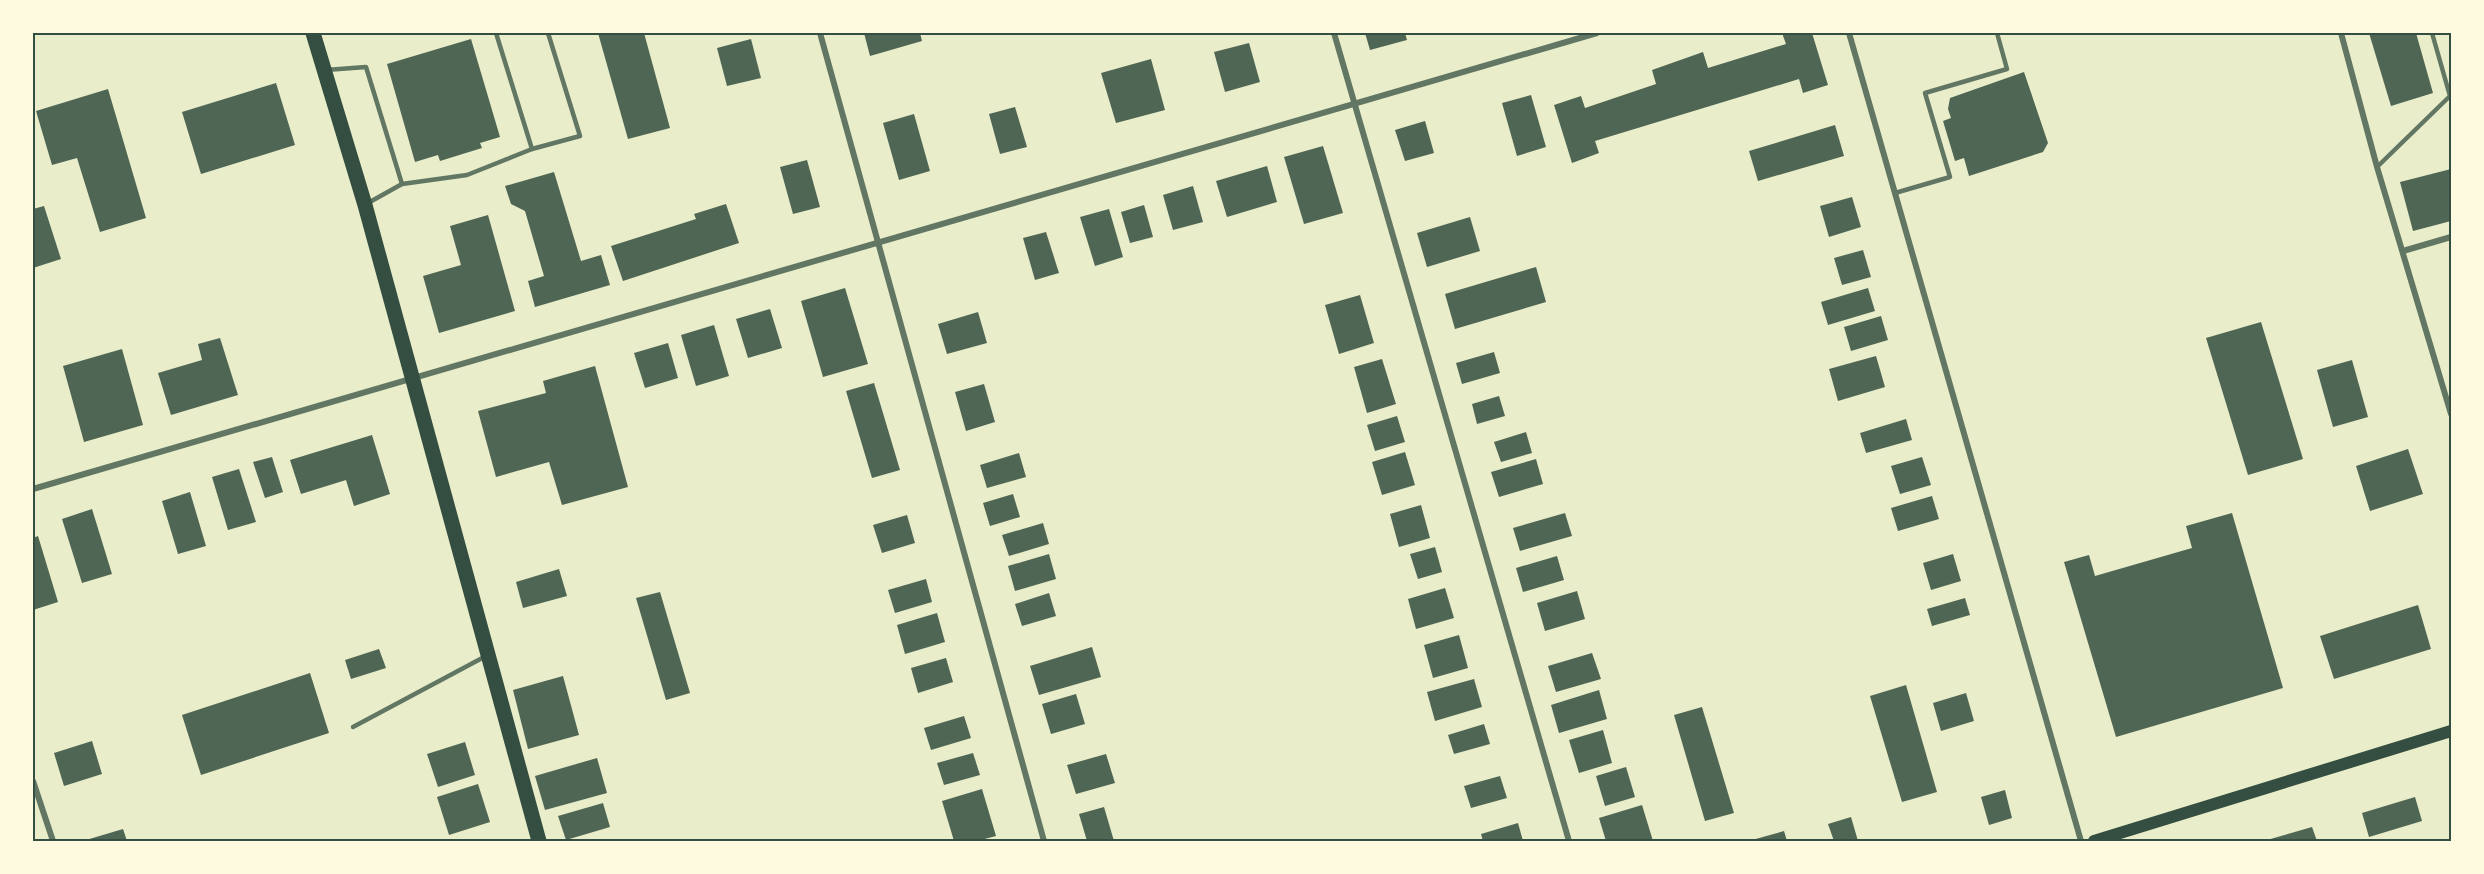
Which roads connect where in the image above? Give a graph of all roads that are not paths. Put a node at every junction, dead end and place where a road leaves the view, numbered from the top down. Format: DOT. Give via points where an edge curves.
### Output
graph roads {
  1 [pos="313,33"];
  2 [pos="496,33"];
  3 [pos="548,33"];
  4 [pos="820,33"];
  5 [pos="1334,33"];
  6 [pos="1597,33"];
  7 [pos="1849,33"];
  8 [pos="1996,33"];
  9 [pos="2342,33"];
  10 [pos="2432,33"];
  11 [pos="324,70"];
  12 [pos="1354,103"];
  13 [pos="532,149"];
  14 [pos="2377,167"];
  15 [pos="402,184"];
  16 [pos="1895,193"];
  17 [pos="365,205"];
  18 [pos="2451,237"];
  19 [pos="877,242"];
  20 [pos="2403,251"];
  21 [pos="414,380"];
  22 [pos="2451,414"];
  23 [pos="33,489"];
  24 [pos="489,655"];
  25 [pos="352,727"];
  26 [pos="2451,731"];
  27 [pos="33,781"];
  28 [pos="52,841"];
  29 [pos="539,841"];
  30 [pos="1044,841"];
  31 [pos="1569,841"];
  32 [pos="2081,841"];
  33 [pos="2094,841"];
  1 -- 11 [label="main road"];
  2 -- 13 [label="lane"];
  3 -- 13 [label="lane" via="580,136"];
  4 -- 19 [label="street"];
  5 -- 12 [label="street"];
  6 -- 12 [label="street"];
  7 -- 16 [label="street"];
  8 -- 16 [label="lane" via="2007,69 1925,93 1950,177"];
  9 -- 14 [label="street"];
  10 -- 14 [label="lane" via="2450,96"];
  11 -- 15 [label="lane" via="366,67"];
  11 -- 17 [label="main road"];
  12 -- 19 [label="street"];
  12 -- 31 [label="street"];
  13 -- 15 [label="lane" via="467,175"];
  14 -- 20 [label="street"];
  15 -- 17 [label="lane"];
  16 -- 32 [label="street"];
  17 -- 21 [label="main road"];
  18 -- 20 [label="street"];
  19 -- 21 [label="street"];
  19 -- 30 [label="street"];
  20 -- 22 [label="street"];
  21 -- 23 [label="street"];
  21 -- 24 [label="main road"];
  24 -- 25 [label="lane"];
  24 -- 29 [label="main road"];
  26 -- 33 [label="main road"];
  27 -- 28 [label="street"];
}
